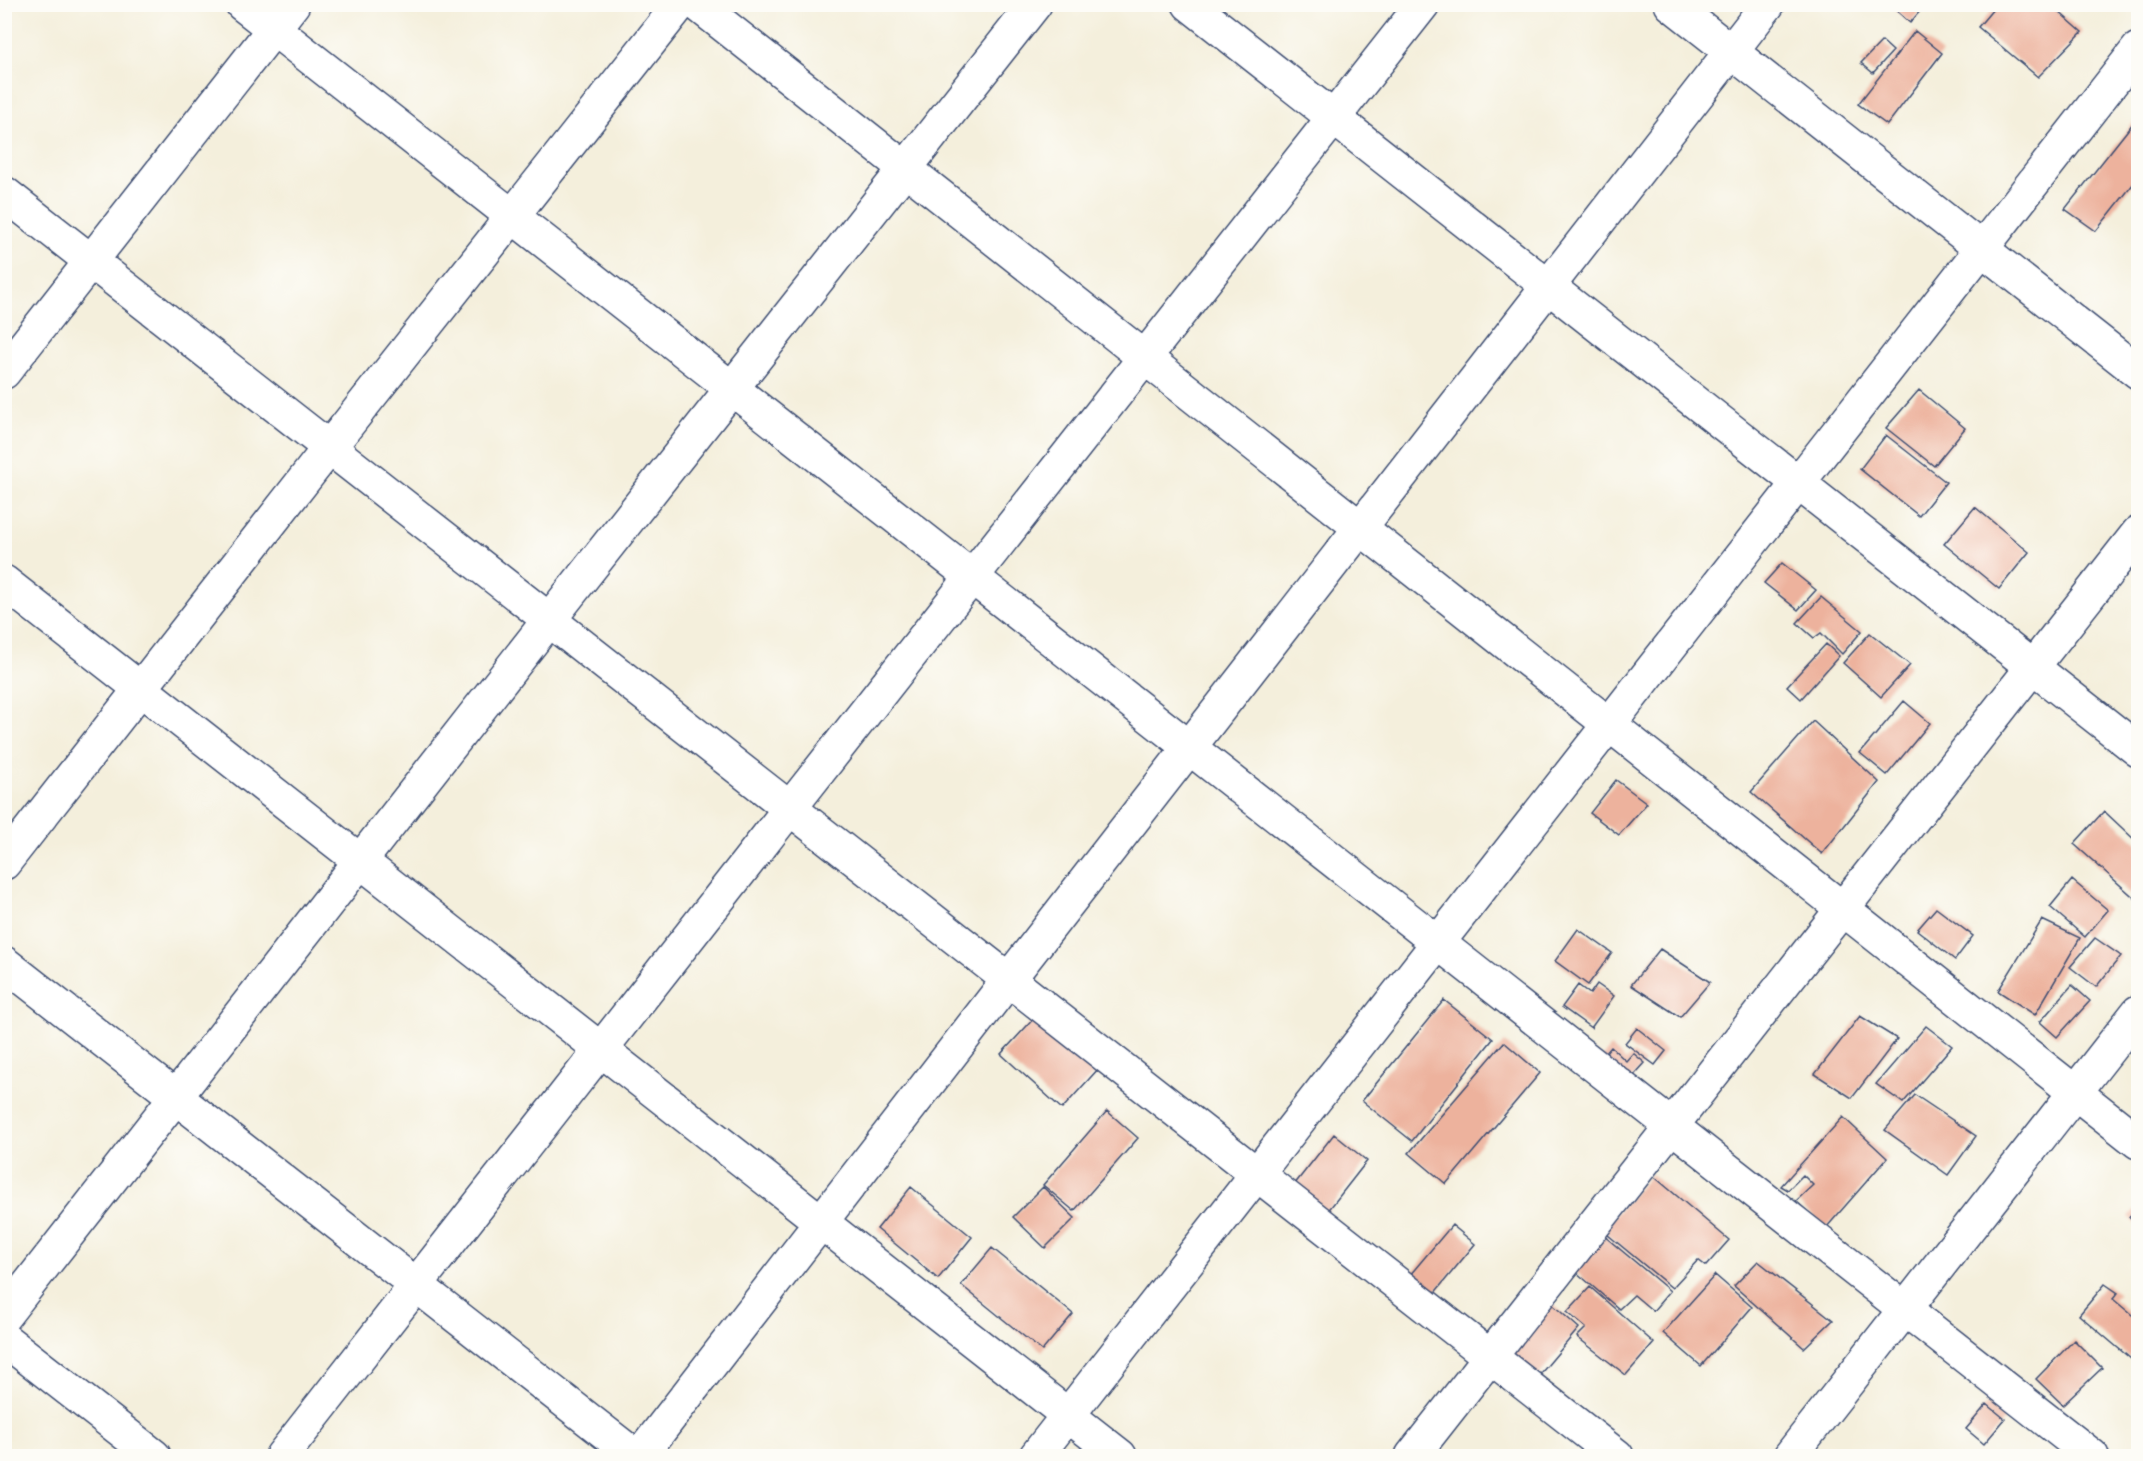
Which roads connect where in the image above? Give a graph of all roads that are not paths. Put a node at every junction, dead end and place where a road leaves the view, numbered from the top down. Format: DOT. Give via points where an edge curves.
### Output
graph roads {
  1 [pos="242,4"];
  2 [pos="680,4"];
  3 [pos="697,4"];
  4 [pos="1035,4"];
  5 [pos="1189,4"];
  6 [pos="1423,4"];
  7 [pos="1671,4"];
  8 [pos="1768,4"];
  9 [pos="283,17"];
  10 [pos="2139,49"];
  11 [pos="1731,52"];
  12 [pos="1334,118"];
  13 [pos="905,169"];
  14 [pos="4,193"];
  15 [pos="513,217"];
  16 [pos="1981,249"];
  17 [pos="91,261"];
  18 [pos="1549,287"];
  19 [pos="1145,358"];
  20 [pos="4,372"];
  21 [pos="2139,372"];
  22 [pos="733,389"];
  23 [pos="329,448"];
  24 [pos="1798,483"];
  25 [pos="1361,528"];
  26 [pos="2139,533"];
  27 [pos="973,578"];
  28 [pos="4,582"];
  29 [pos="549,620"];
  30 [pos="2033,667"];
  31 [pos="141,690"];
  32 [pos="1609,725"];
  33 [pos="1190,748"];
  34 [pos="2139,750"];
  35 [pos="790,808"];
  36 [pos="361,862"];
  37 [pos="4,863"];
  38 [pos="1843,909"];
  39 [pos="1438,943"];
  40 [pos="4,963"];
  41 [pos="1009,980"];
  42 [pos="2139,1012"];
  43 [pos="601,1050"];
  44 [pos="2076,1093"];
  45 [pos="176,1098"];
  46 [pos="1672,1127"];
  47 [pos="2139,1142"];
  48 [pos="1256,1174"];
  49 [pos="822,1222"];
  50 [pos="417,1286"];
  51 [pos="1906,1310"];
  52 [pos="4,1317"];
  53 [pos="4,1339"];
  54 [pos="1489,1357"];
  55 [pos="1068,1415"];
  56 [pos="154,1456"];
  57 [pos="282,1456"];
  58 [pos="635,1456"];
  59 [pos="640,1456"];
  60 [pos="1036,1456"];
  61 [pos="1120,1456"];
  62 [pos="1412,1456"];
  63 [pos="1617,1456"];
  64 [pos="1790,1456"];
  65 [pos="2092,1456"];
  1 -- 9 [label="street"];
  2 -- 15 [label="street"];
  3 -- 13 [label="street"];
  4 -- 13 [label="street"];
  5 -- 12 [label="street"];
  6 -- 12 [label="street"];
  7 -- 11 [label="street"];
  8 -- 11 [label="street"];
  9 -- 15 [label="street"];
  9 -- 17 [label="street"];
  10 -- 16 [label="street"];
  11 -- 16 [label="street"];
  11 -- 18 [label="street"];
  12 -- 18 [label="street"];
  12 -- 19 [label="street"];
  13 -- 19 [label="street"];
  13 -- 22 [label="street"];
  14 -- 17 [label="street"];
  15 -- 22 [label="street"];
  15 -- 23 [label="street"];
  16 -- 21 [label="street"];
  16 -- 24 [label="street"];
  17 -- 20 [label="street"];
  17 -- 23 [label="street"];
  18 -- 24 [label="street"];
  18 -- 25 [label="street"];
  19 -- 25 [label="street"];
  19 -- 27 [label="street"];
  22 -- 27 [label="street"];
  22 -- 29 [label="street"];
  23 -- 29 [label="street"];
  23 -- 31 [label="street"];
  24 -- 30 [label="street"];
  24 -- 32 [label="street"];
  25 -- 32 [label="street"];
  25 -- 33 [label="street"];
  26 -- 30 [label="street"];
  27 -- 33 [label="street"];
  27 -- 35 [label="street"];
  28 -- 31 [label="street"];
  29 -- 35 [label="street"];
  29 -- 36 [label="street"];
  30 -- 34 [label="street"];
  30 -- 38 [label="street"];
  31 -- 36 [label="street"];
  31 -- 37 [label="street"];
  32 -- 38 [label="street"];
  32 -- 39 [label="street"];
  33 -- 39 [label="street"];
  33 -- 41 [label="street"];
  35 -- 41 [label="street"];
  35 -- 43 [label="street"];
  36 -- 43 [label="street"];
  36 -- 45 [label="street"];
  38 -- 44 [label="street"];
  38 -- 46 [label="street"];
  39 -- 46 [label="street"];
  39 -- 48 [label="street"];
  40 -- 45 [label="street"];
  41 -- 48 [label="street"];
  41 -- 49 [label="street"];
  42 -- 44 [label="street"];
  43 -- 49 [label="street"];
  43 -- 50 [label="street"];
  44 -- 47 [label="street"];
  44 -- 51 [label="street"];
  45 -- 50 [label="street"];
  45 -- 52 [label="street"];
  46 -- 51 [label="street"];
  46 -- 54 [label="street"];
  48 -- 54 [label="street"];
  48 -- 55 [label="street"];
  49 -- 55 [label="street"];
  49 -- 59 [label="street"];
  50 -- 57 [label="street"];
  50 -- 58 [label="street"];
  51 -- 64 [label="street"];
  51 -- 65 [label="street"];
  53 -- 56 [label="street"];
  54 -- 62 [label="street"];
  54 -- 63 [label="street"];
  55 -- 60 [label="street"];
  55 -- 61 [label="street"];
}
